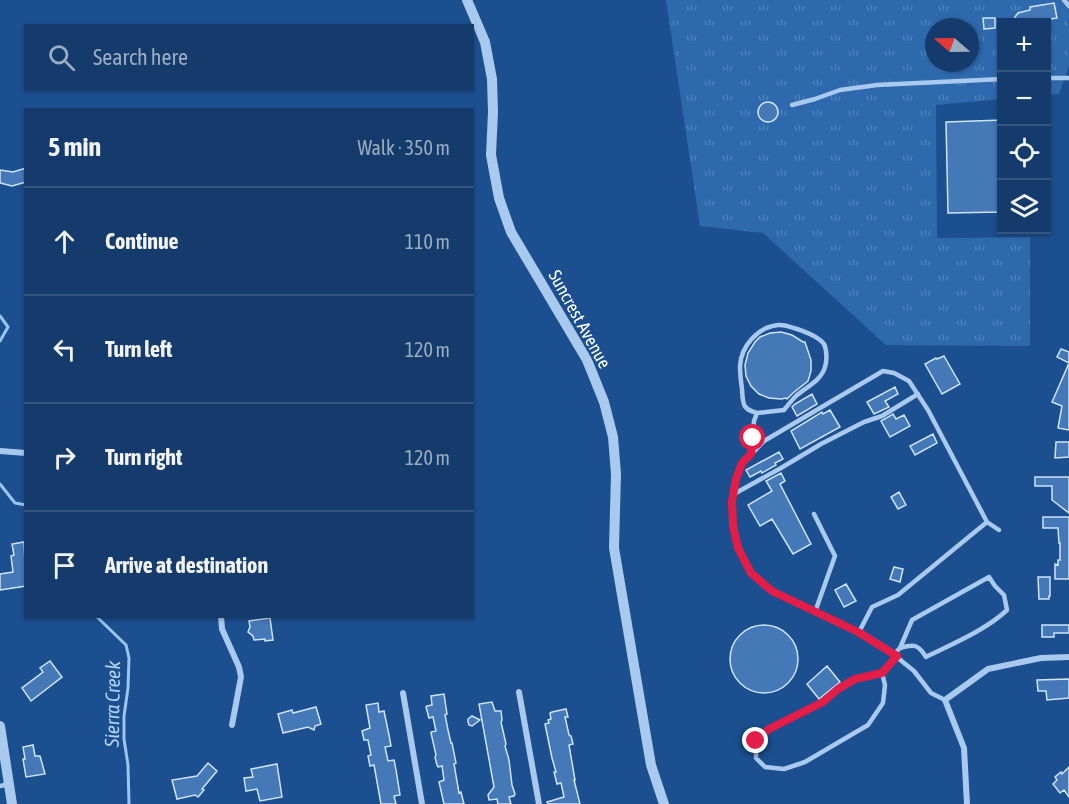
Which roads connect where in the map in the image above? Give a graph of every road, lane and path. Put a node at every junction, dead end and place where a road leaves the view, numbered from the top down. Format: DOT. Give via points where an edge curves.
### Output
graph roads {
  1 [pos="467,0"];
  2 [pos="1064,0"];
  3 [pos="1069,6"];
  4 [pos="1051,78"];
  5 [pos="1069,78"];
  6 [pos="997,79"];
  7 [pos="792,105"];
  8 [pos="918,394"];
  9 [pos="757,413"];
  10 [pos="0,451"];
  11 [pos="24,453"];
  12 [pos="751,454"];
  13 [pos="733,495"];
  14 [pos="814,514"];
  15 [pos="987,522"];
  16 [pos="999,530"];
  17 [pos="815,612"];
  18 [pos="220,618"];
  19 [pos="858,632"];
  20 [pos="900,648"];
  21 [pos="895,655"];
  22 [pos="1069,657"];
  23 [pos="882,673"];
  24 [pos="519,692"];
  25 [pos="403,693"];
  26 [pos="945,700"];
  27 [pos="232,725"];
  28 [pos="0,726"];
  29 [pos="4,785"];
  30 [pos="12,804"];
  31 [pos="422,804"];
  32 [pos="539,804"];
  33 [pos="664,804"];
  34 [pos="967,804"];
  1 -- 33 [label="street, Suncrest Avenue" via="485,42 492,79 491,154 499,198 511,232 587,360 613,437 614,548 651,765"];
  2 -- 3 [label="lane"];
  4 -- 5 [label="lane"];
  6 -- 7 [label="lane" via="877,85 840,90"];
  8 -- 12 [label="lane" via="909,381 883,371 764,441"];
  8 -- 13 [label="lane" via="882,416 820,444"];
  8 -- 15 [label="lane"];
  9 -- 9 [label="lane" via="784,410 820,378 825,368 824,345 789,326 778,325 753,336 740,364 743,402 749,411"];
  9 -- 12 [label="lane"];
  10 -- 11 [label="street"];
  12 -- 13 [label="lane" via="742,463"];
  13 -- 17 [label="lane" via="738,548 751,573 772,591"];
  14 -- 17 [label="lane" via="835,556"];
  15 -- 16 [label="lane"];
  15 -- 19 [label="lane" via="898,595 872,607"];
  17 -- 19 [label="lane"];
  18 -- 27 [label="street" via="241,677"];
  19 -- 21 [label="lane"];
  20 -- 20 [label="lane" via="912,620 989,577 1004,595 1007,610 956,642 926,657 921,648 911,644"];
  20 -- 21 [label="lane"];
  21 -- 23 [label="lane"];
  21 -- 26 [label="lane" via="931,693"];
  22 -- 26 [label="street" via="1041,658 988,669"];
  23 -- 23 [label="lane" via="855,679 823,702 769,729 756,741 756,758 765,767 784,769 805,762 868,725 883,703"];
  24 -- 32 [label="street"];
  25 -- 31 [label="street"];
  26 -- 34 [label="street" via="964,748"];
  28 -- 29 [label="street"];
  29 -- 30 [label="street"];
}
